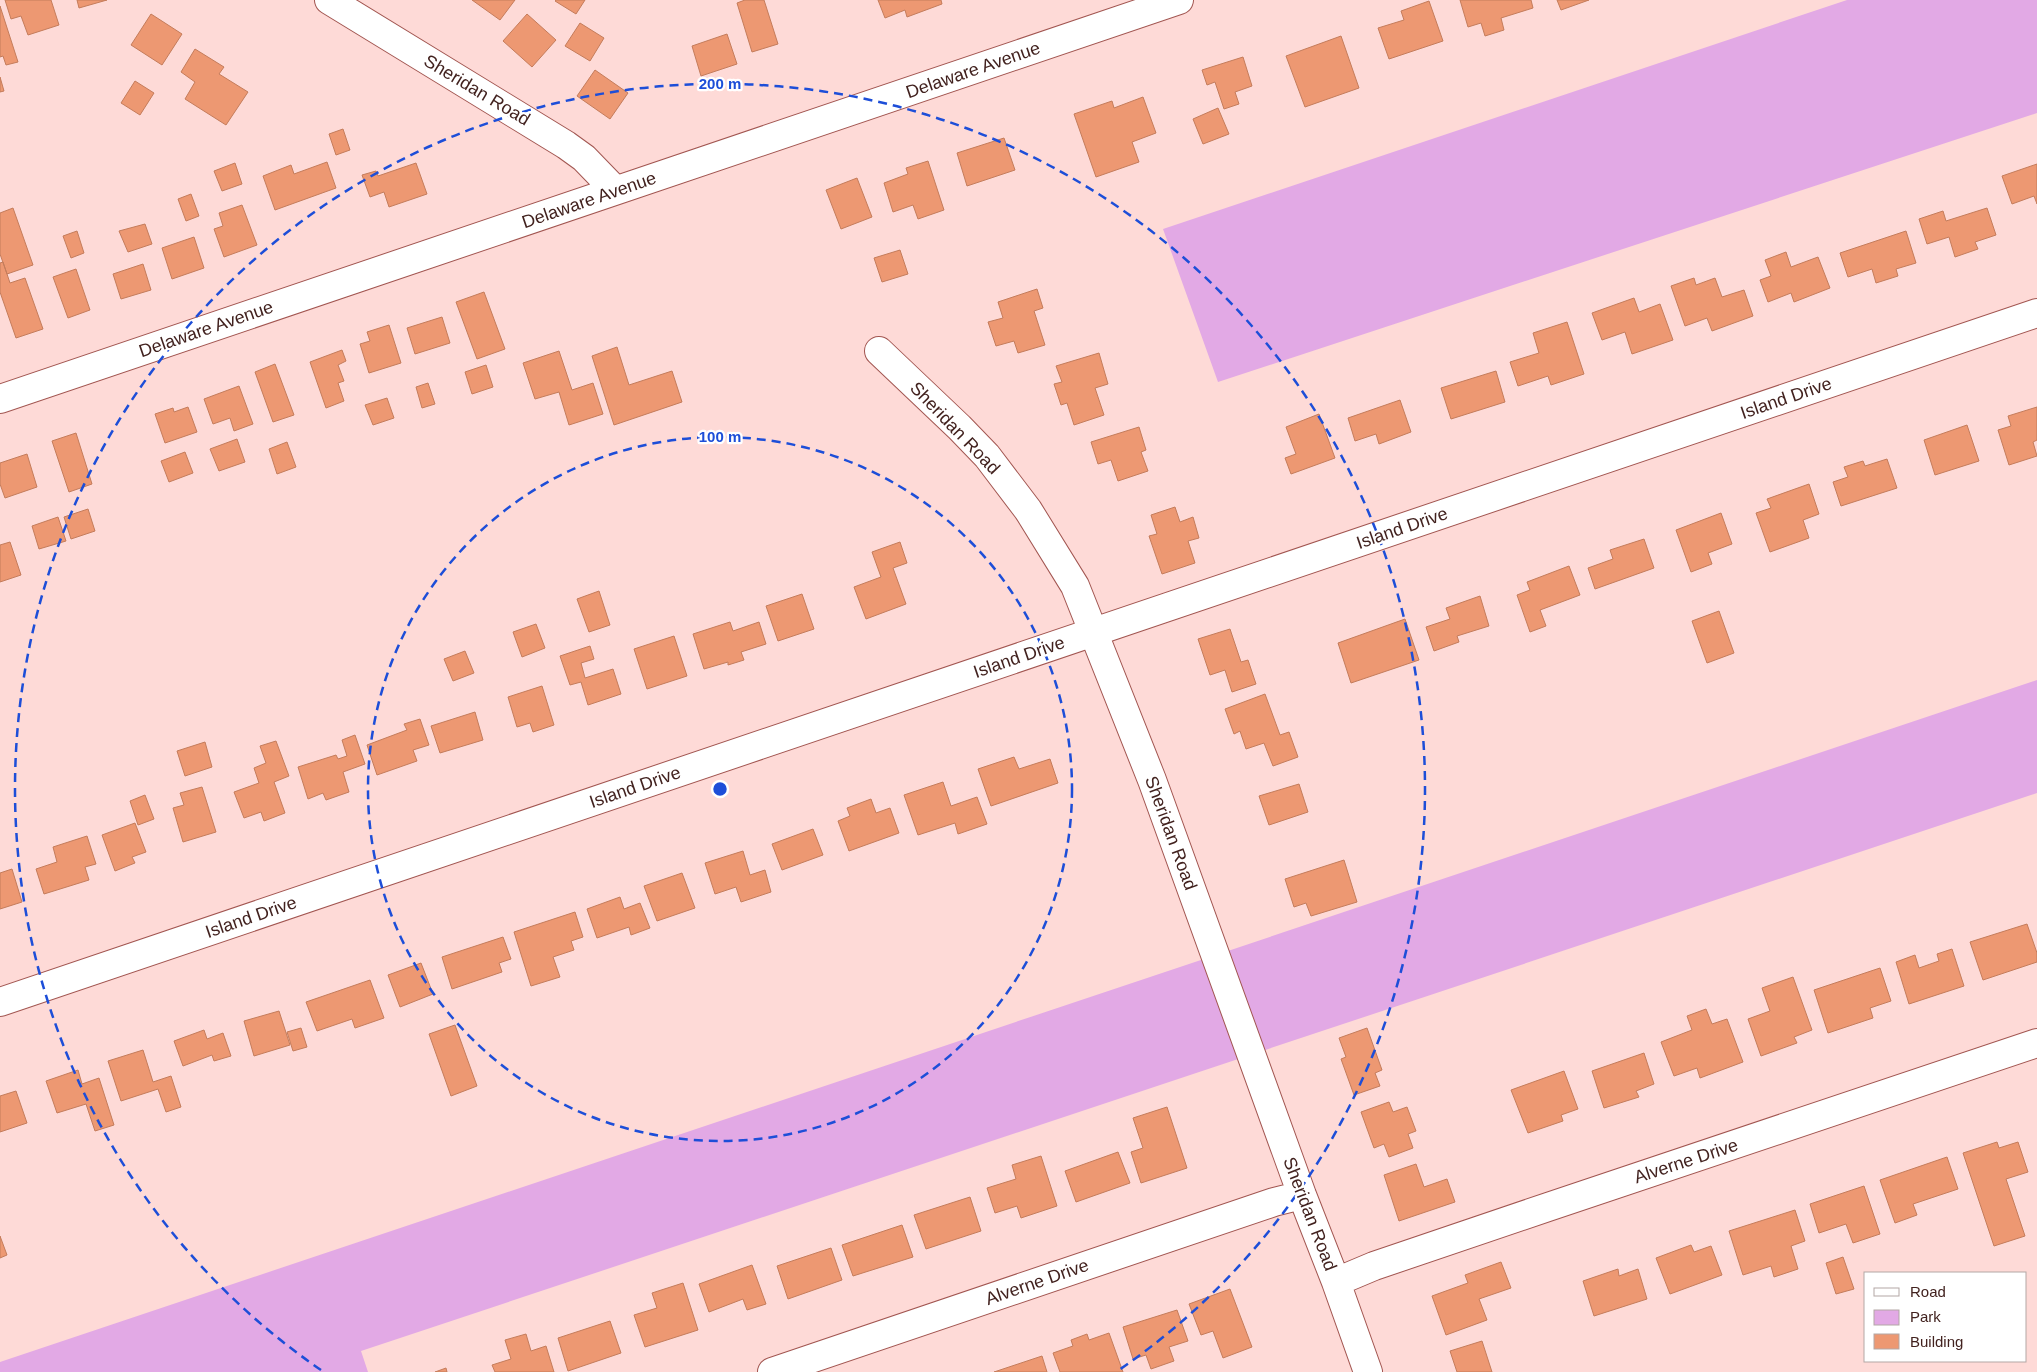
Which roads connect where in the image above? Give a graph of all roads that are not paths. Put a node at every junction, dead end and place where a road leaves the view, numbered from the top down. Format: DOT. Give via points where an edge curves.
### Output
graph roads {
  1 [pos="329,0"];
  2 [pos="1179,0"];
  3 [pos="615,190"];
  4 [pos="2037,313"];
  5 [pos="879,351"];
  6 [pos="0,399"];
  7 [pos="1094,632"];
  8 [pos="0,1002"];
  9 [pos="2037,1043"];
  10 [pos="1302,1196"];
  11 [pos="1336,1282"];
  12 [pos="772,1372"];
  13 [pos="1368,1372"];
  1 -- 3 [label="street, Sheridan Road" via="566,145 584,158"];
  2 -- 3 [label="street, Delaware Avenue"];
  3 -- 6 [label="street, Delaware Avenue"];
  4 -- 7 [label="street, Island Drive"];
  5 -- 7 [label="street, Sheridan Road" via="987,456 1028,510 1075,586"];
  7 -- 8 [label="street, Island Drive"];
  7 -- 10 [label="street, Sheridan Road" via="1152,780"];
  9 -- 11 [label="street, Alverne Drive" via="1374,1266"];
  10 -- 11 [label="street, Sheridan Road"];
  10 -- 12 [label="street, Alverne Drive" via="1274,1202"];
  11 -- 13 [label="street, Sheridan Road"];
}
